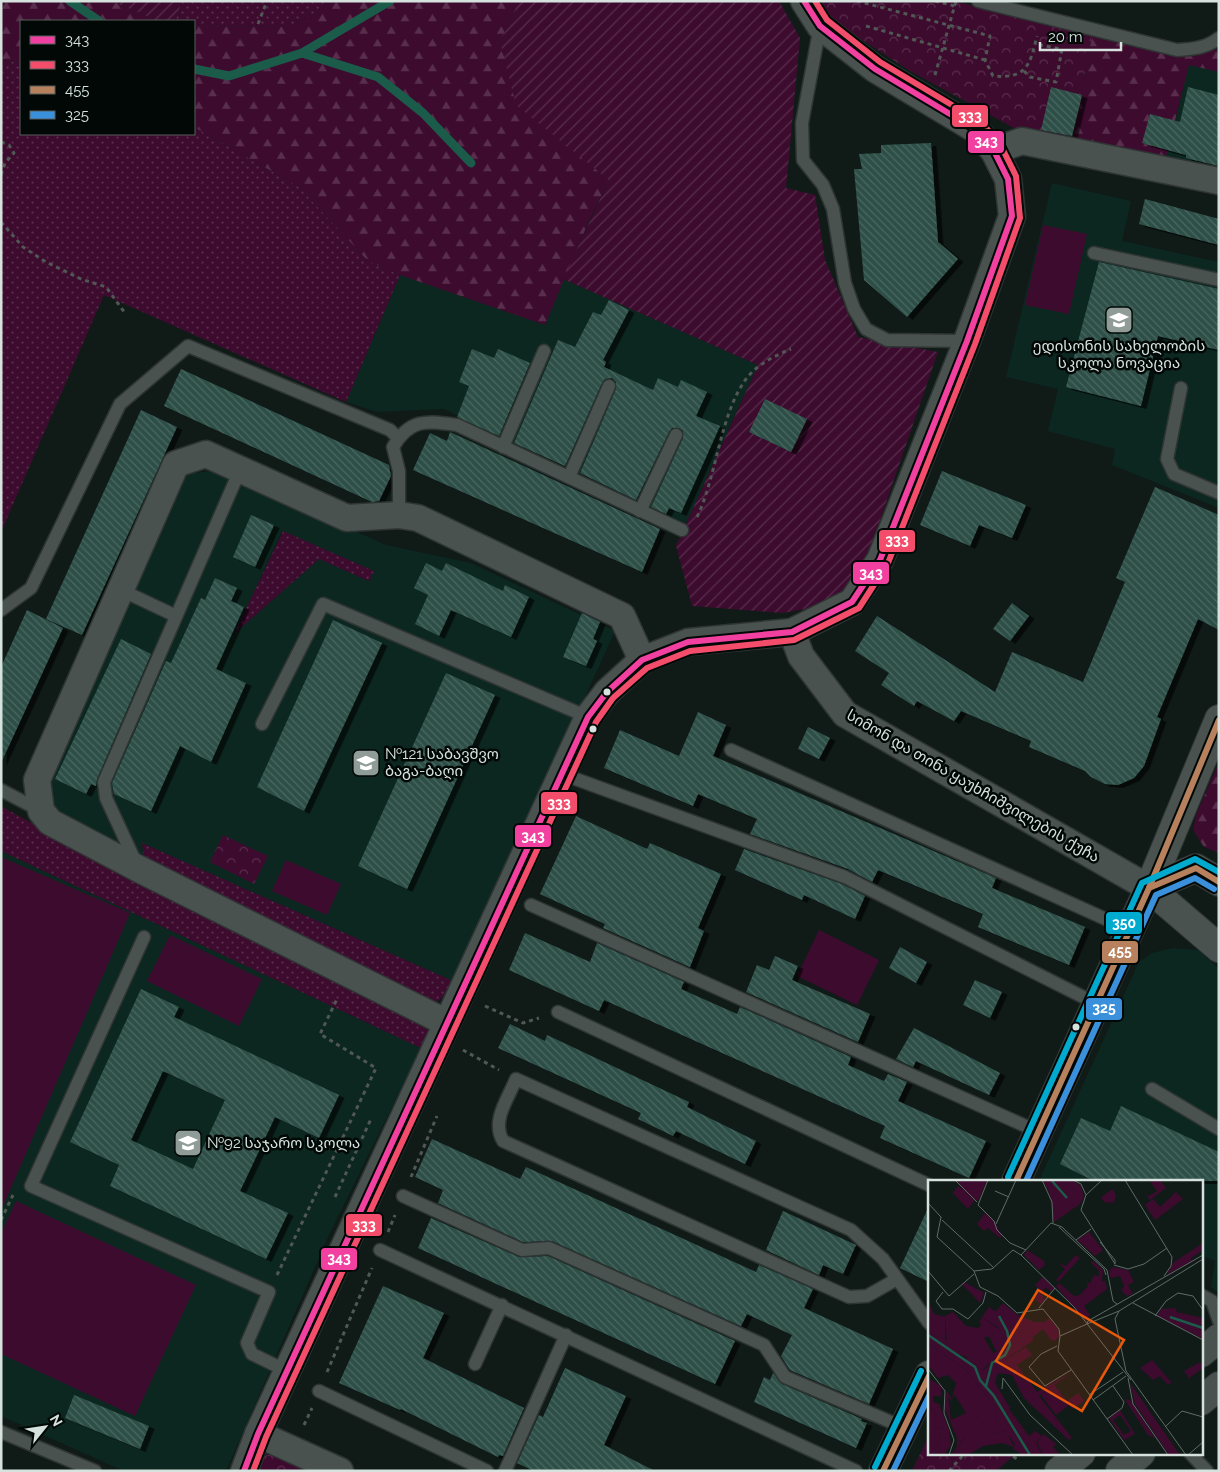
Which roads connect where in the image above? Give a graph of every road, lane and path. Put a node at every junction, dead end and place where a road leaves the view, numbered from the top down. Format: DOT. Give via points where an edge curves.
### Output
graph roads {
  1 [pos="267,1"];
  2 [pos="804,1"];
  3 [pos="857,1"];
  4 [pos="935,1"];
  5 [pos="956,1"];
  6 [pos="978,1"];
  7 [pos="955,6"];
  8 [pos="1041,17"];
  9 [pos="258,24"];
  10 [pos="862,25"];
  11 [pos="820,26"];
  12 [pos="949,26"];
  13 [pos="1219,38"];
  14 [pos="1035,44"];
  15 [pos="943,48"];
  16 [pos="985,60"];
  17 [pos="1024,70"];
  18 [pos="928,101"];
  19 [pos="1,142"];
  20 [pos="994,151"];
  21 [pos="1,175"];
  22 [pos="1219,181"];
  23 [pos="1,222"];
  24 [pos="1094,253"];
  25 [pos="1219,280"];
  26 [pos="125,314"];
  27 [pos="967,341"];
  28 [pos="791,349"];
  29 [pos="544,351"];
  30 [pos="608,386"];
  31 [pos="1181,388"];
  32 [pos="676,435"];
  33 [pos="398,438"];
  34 [pos="503,447"];
  35 [pos="240,470"];
  36 [pos="569,477"];
  37 [pos="1219,493"];
  38 [pos="640,510"];
  39 [pos="398,515"];
  40 [pos="682,530"];
  41 [pos="121,590"];
  42 [pos="1,610"];
  43 [pos="176,616"];
  44 [pos="792,632"];
  45 [pos="642,660"];
  46 [pos="588,717"];
  47 [pos="1219,719"];
  48 [pos="262,724"];
  49 [pos="730,750"];
  50 [pos="562,774"];
  51 [pos="1,790"];
  52 [pos="41,811"];
  53 [pos="139,869"];
  54 [pos="1219,882"];
  55 [pos="1149,888"];
  56 [pos="532,905"];
  57 [pos="1130,930"];
  58 [pos="144,937"];
  59 [pos="1219,948"];
  60 [pos="350,974"];
  61 [pos="1097,1004"];
  62 [pos="558,1012"];
  63 [pos="444,1030"];
  64 [pos="516,1079"];
  65 [pos="1152,1089"];
  66 [pos="1219,1129"];
  67 [pos="1039,1132"];
  68 [pos="1016,1180"];
  69 [pos="928,1185"];
  70 [pos="403,1196"];
  71 [pos="380,1250"];
  72 [pos="896,1279"];
  73 [pos="269,1292"];
  74 [pos="1202,1296"];
  75 [pos="502,1306"];
  76 [pos="1219,1321"];
  77 [pos="928,1322"];
  78 [pos="566,1335"];
  79 [pos="1219,1338"];
  80 [pos="1202,1352"];
  81 [pos="475,1364"];
  82 [pos="287,1371"];
  83 [pos="928,1377"];
  84 [pos="1219,1386"];
  85 [pos="319,1391"];
  86 [pos="1202,1400"];
  87 [pos="904,1428"];
  88 [pos="1,1432"];
  89 [pos="258,1434"];
  90 [pos="964,1454"];
  91 [pos="1008,1454"];
  92 [pos="1080,1454"];
  93 [pos="1139,1454"];
  94 [pos="1191,1454"];
  95 [pos="1019,1460"];
  96 [pos="96,1471"];
  97 [pos="244,1471"];
  98 [pos="340,1471"];
  99 [pos="487,1471"];
  100 [pos="505,1471"];
  101 [pos="856,1471"];
  102 [pos="883,1471"];
  103 [pos="949,1471"];
  104 [pos="1059,1471"];
  105 [pos="1120,1471"];
  106 [pos="1207,1471"];
  1 -- 9 [label="path"];
  2 -- 11 [label="street"];
  3 -- 12 [label="path"];
  4 -- 7 [label="path"];
  5 -- 7 [label="path"];
  6 -- 8 [label="lane"];
  7 -- 12 [label="path"];
  8 -- 13 [label="lane" via="1177,50 1210,45"];
  8 -- 14 [label="path"];
  10 -- 15 [label="path"];
  11 -- 18 [label="street" via="875,69"];
  11 -- 27 [label="lane" via="802,122 803,160 823,184 832,209 845,283 854,309 866,329 887,340"];
  12 -- 15 [label="path"];
  12 -- 16 [label="path" via="990,36"];
  14 -- 17 [label="path" via="1032,58"];
  14 -- 17 [label="path" via="1062,50 1056,82 1030,77"];
  15 -- 16 [label="path"];
  15 -- 18 [label="path"];
  16 -- 17 [label="path" via="993,76 1011,76"];
  18 -- 20 [label="street" via="975,129"];
  19 -- 21 [label="path" via="10,145 14,153 5,162"];
  20 -- 22 [label="street" via="1022,141"];
  20 -- 27 [label="street" via="1008,179 1012,216"];
  23 -- 26 [label="path" via="23,247 46,262 106,287"];
  24 -- 25 [label="lane"];
  27 -- 44 [label="street" via="880,560 852,602"];
  28 -- 40 [label="path" via="769,359 744,381 733,404 698,514 692,526"];
  29 -- 34 [label="lane"];
  30 -- 36 [label="lane"];
  31 -- 37 [label="lane" via="1167,459 1174,474"];
  32 -- 38 [label="lane"];
  33 -- 34 [label="lane" via="402,431 415,424 433,422 456,425"];
  33 -- 39 [label="lane" via="393,447 399,471"];
  33 -- 42 [label="lane" via="390,430 188,346 120,404 31,588"];
  34 -- 36 [label="lane"];
  35 -- 39 [label="street" via="347,518"];
  35 -- 41 [label="street" via="206,454 176,464"];
  35 -- 43 [label="lane"];
  36 -- 38 [label="lane"];
  38 -- 40 [label="lane"];
  39 -- 45 [label="street" via="418,518 622,616"];
  41 -- 43 [label="lane"];
  41 -- 52 [label="street" via="37,780"];
  43 -- 53 [label="lane" via="104,782 106,798"];
  44 -- 45 [label="street" via="688,642"];
  44 -- 55 [label="street, სიმონ და თინა ყაუხჩიშვილების ქუჩა" via="802,656 845,714"];
  45 -- 46 [label="street" via="607,692"];
  46 -- 48 [label="lane" via="323,604"];
  46 -- 50 [label="street"];
  47 -- 55 [label="main road"];
  49 -- 57 [label="lane"];
  50 -- 61 [label="lane" via="845,877"];
  50 -- 63 [label="street"];
  51 -- 52 [label="lane"];
  52 -- 53 [label="street" via="50,822"];
  53 -- 60 [label="street"];
  54 -- 55 [label="main road" via="1196,868"];
  55 -- 57 [label="main road"];
  55 -- 59 [label="main road"];
  56 -- 67 [label="lane"];
  57 -- 61 [label="main road"];
  58 -- 73 [label="lane" via="32,1186"];
  60 -- 63 [label="street"];
  60 -- 73 [label="path" via="320,1034 376,1068"];
  61 -- 67 [label="main road"];
  62 -- 69 [label="lane"];
  63 -- 64 [label="path"];
  63 -- 82 [label="street"];
  64 -- 72 [label="lane" via="852,1230 883,1259"];
  64 -- 72 [label="lane" via="498,1121 498,1133 503,1142 849,1297 867,1296"];
  65 -- 66 [label="lane"];
  67 -- 68 [label="main road"];
  70 -- 87 [label="lane" via="522,1250 549,1248 764,1344 785,1376"];
  71 -- 75 [label="lane"];
  72 -- 77 [label="lane"];
  73 -- 82 [label="lane" via="247,1342 252,1354"];
  74 -- 76 [label="lane" via="1212,1301"];
  75 -- 78 [label="lane"];
  75 -- 81 [label="lane"];
  78 -- 100 [label="lane"];
  78 -- 101 [label="lane"];
  79 -- 80 [label="main road"];
  82 -- 89 [label="street"];
  83 -- 87 [label="main road"];
  84 -- 86 [label="main road"];
  85 -- 99 [label="lane"];
  87 -- 102 [label="main road"];
  88 -- 96 [label="lane"];
  89 -- 97 [label="street"];
  89 -- 98 [label="street"];
  90 -- 103 [label="path"];
  91 -- 95 [label="path"];
  92 -- 104 [label="main road"];
  93 -- 105 [label="main road"];
  94 -- 106 [label="lane"];
}
